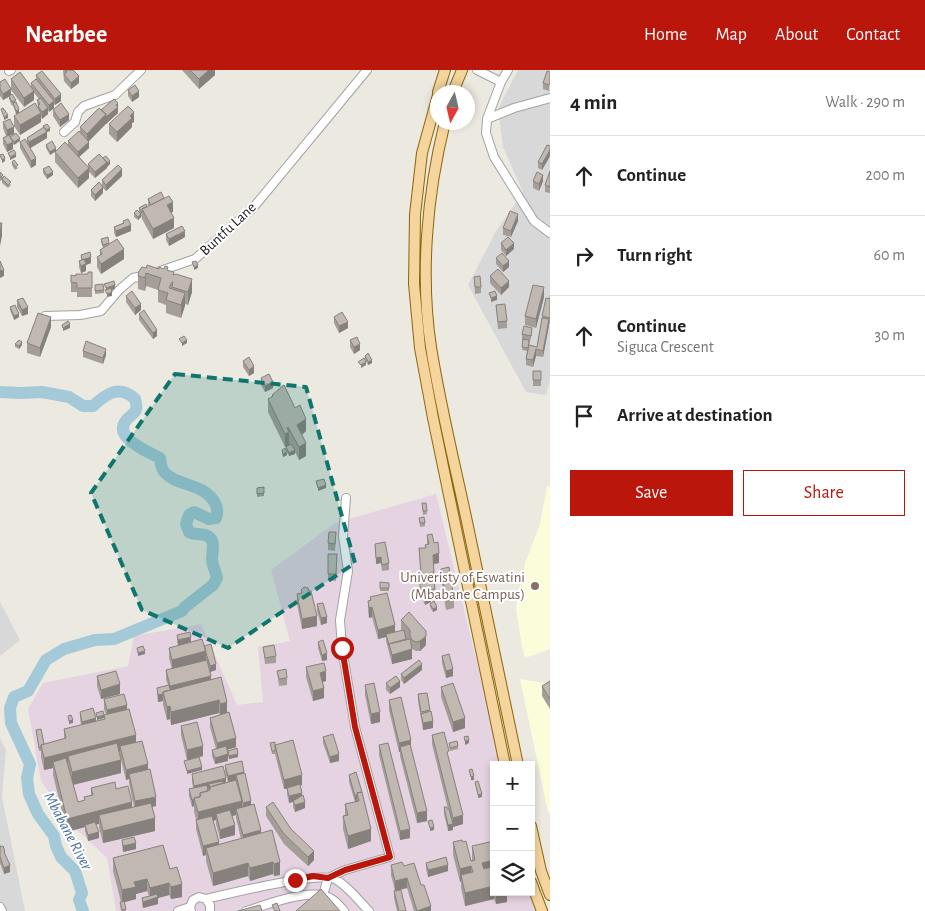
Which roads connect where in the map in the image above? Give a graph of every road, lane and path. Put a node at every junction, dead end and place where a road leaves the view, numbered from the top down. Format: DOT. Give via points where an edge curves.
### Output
graph roads {
  1 [pos="141,70"];
  2 [pos="367,70"];
  3 [pos="445,70"];
  4 [pos="462,70"];
  5 [pos="477,70"];
  6 [pos="508,70"];
  7 [pos="501,82"];
  8 [pos="441,85"];
  9 [pos="456,85"];
  10 [pos="550,98"];
  11 [pos="487,119"];
  12 [pos="430,124"];
  13 [pos="443,130"];
  14 [pos="64,132"];
  15 [pos="550,232"];
  16 [pos="45,316"];
  17 [pos="346,498"];
  18 [pos="504,761"];
  19 [pos="517,761"];
  20 [pos="535,844"];
  21 [pos="328,878"];
  22 [pos="535,893"];
  23 [pos="323,895"];
  24 [pos="550,895"];
  25 [pos="206,899"];
  26 [pos="0,907"];
  27 [pos="191,909"];
  28 [pos="2,911"];
  29 [pos="178,911"];
  30 [pos="210,911"];
  31 [pos="246,911"];
  32 [pos="344,911"];
  33 [pos="369,911"];
  34 [pos="542,911"];
  1 -- 14 [label="street" via="115,95 84,106 75,122"];
  2 -- 16 [label="street, Buntfu Lane" via="253,208 195,259 134,278 101,311"];
  3 -- 8 [label="main road"];
  4 -- 9 [label="main road"];
  5 -- 7 [label="street"];
  6 -- 7 [label="street"];
  7 -- 11 [label="street"];
  10 -- 11 [label="street"];
  11 -- 15 [label="street" via="486,133 494,156 534,221"];
  12 -- 18 [label="main road" via="422,153 415,215 414,284 420,348"];
  13 -- 19 [label="main road" via="428,222 426,284 431,346"];
  17 -- 21 [label="street" via="343,536 348,571 340,620 342,648 355,727 390,857"];
  20 -- 24 [label="main road"];
  21 -- 23 [label="street"];
  21 -- 25 [label="street" via="313,876"];
  21 -- 33 [label="street" via="334,878"];
  22 -- 34 [label="main road"];
  23 -- 31 [label="street" via="305,895"];
  23 -- 32 [label="street"];
  25 -- 27 [label="street" via="199,897 193,900"];
  25 -- 30 [label="street"];
  26 -- 28 [label="street"];
  27 -- 29 [label="street"];
}
